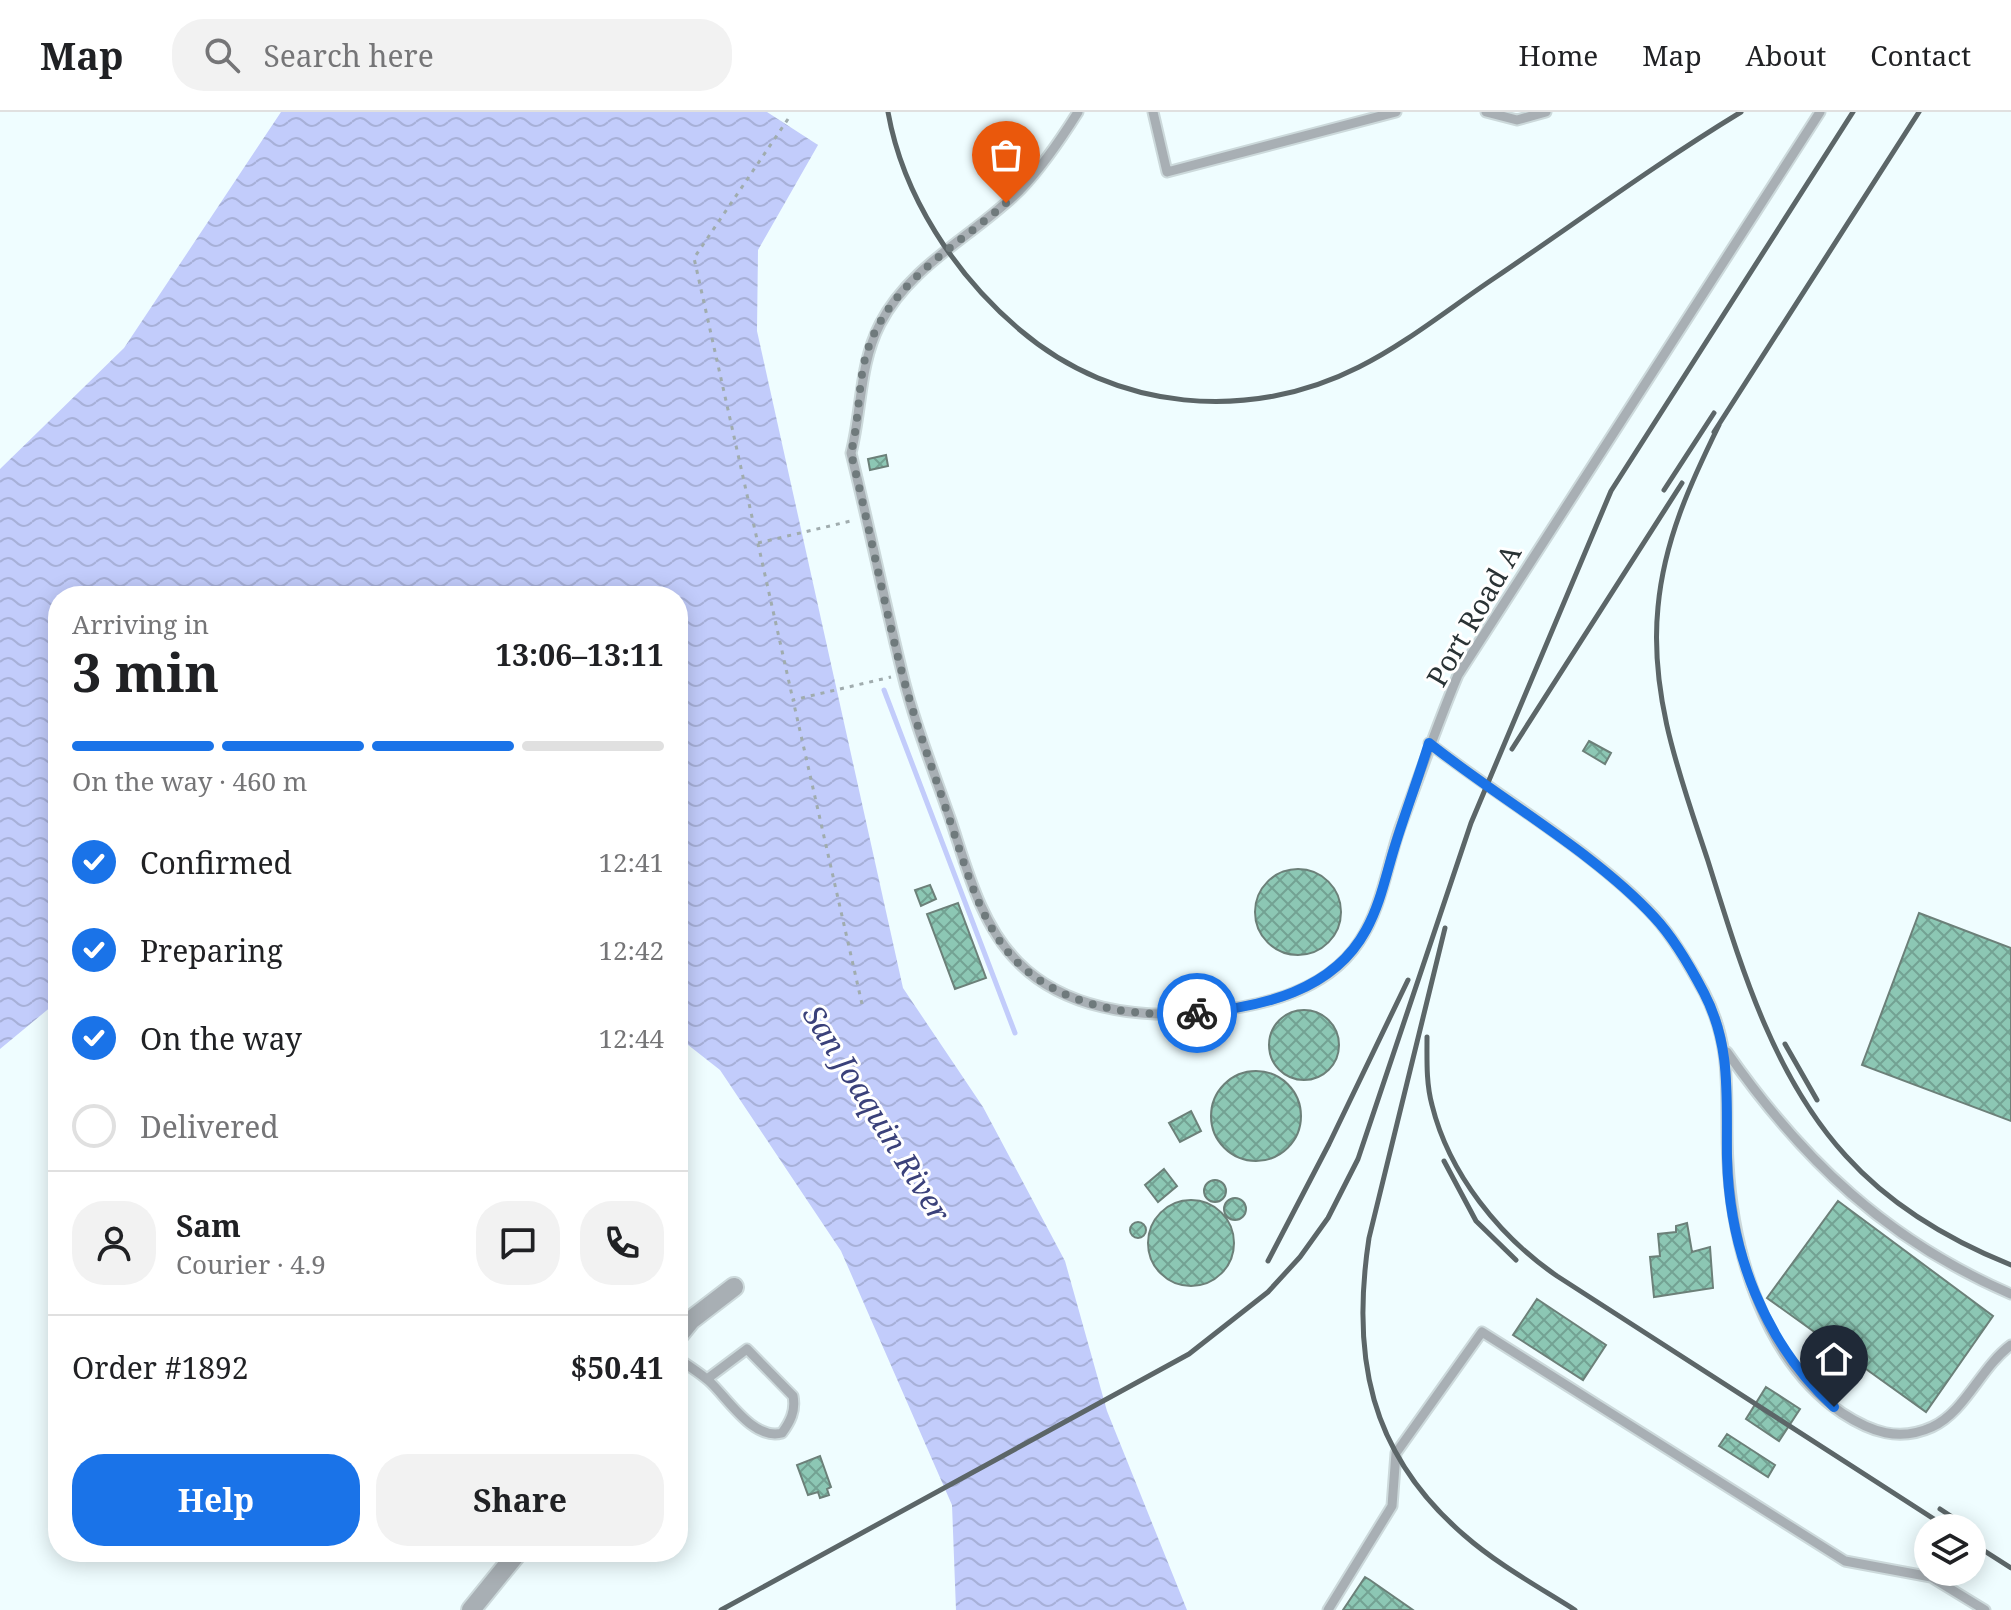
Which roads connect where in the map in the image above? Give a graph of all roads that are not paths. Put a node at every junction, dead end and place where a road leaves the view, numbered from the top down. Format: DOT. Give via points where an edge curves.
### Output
graph roads {
  1 [pos="1078,112"];
  2 [pos="1153,112"];
  3 [pos="1396,112"];
  4 [pos="1486,112"];
  5 [pos="1546,112"];
  6 [pos="1820,112"];
  7 [pos="1429,743"];
  8 [pos="1723,1046"];
  9 [pos="734,1287"];
  10 [pos="2011,1294"];
  11 [pos="688,1324"];
  12 [pos="2011,1345"];
  13 [pos="688,1365"];
  14 [pos="707,1379"];
  15 [pos="510,1562"];
  16 [pos="471,1610"];
  17 [pos="1328,1610"];
  18 [pos="1985,1610"];
  1 -- 7 [label="lane, Port Road A" via="1021,189 921,270 898,296 878,327 863,368 851,453 902,675 968,873 996,936 1044,983 1084,1001 1146,1014 1224,1010 1314,984 1348,956 1367,928"];
  2 -- 3 [label="lane" via="1167,172"];
  4 -- 5 [label="lane" via="1517,120"];
  6 -- 7 [label="lane, Port Road A" via="1458,675"];
  7 -- 8 [label="lane" via="1539,822 1654,917 1703,992"];
  8 -- 10 [label="lane" via="1783,1128 1828,1176 1902,1233 1972,1277"];
  8 -- 12 [label="lane" via="1731,1196 1745,1262 1771,1329 1811,1386 1834,1407 1877,1432 1918,1433 1950,1413"];
  9 -- 11 [label="street"];
  13 -- 14 [label="lane"];
  14 -- 14 [label="lane" via="756,1427 776,1435 789,1423 793,1396 747,1349"];
  15 -- 16 [label="street"];
  17 -- 18 [label="lane" via="1392,1506 1396,1453 1482,1332 1845,1561 1931,1577"];
}
